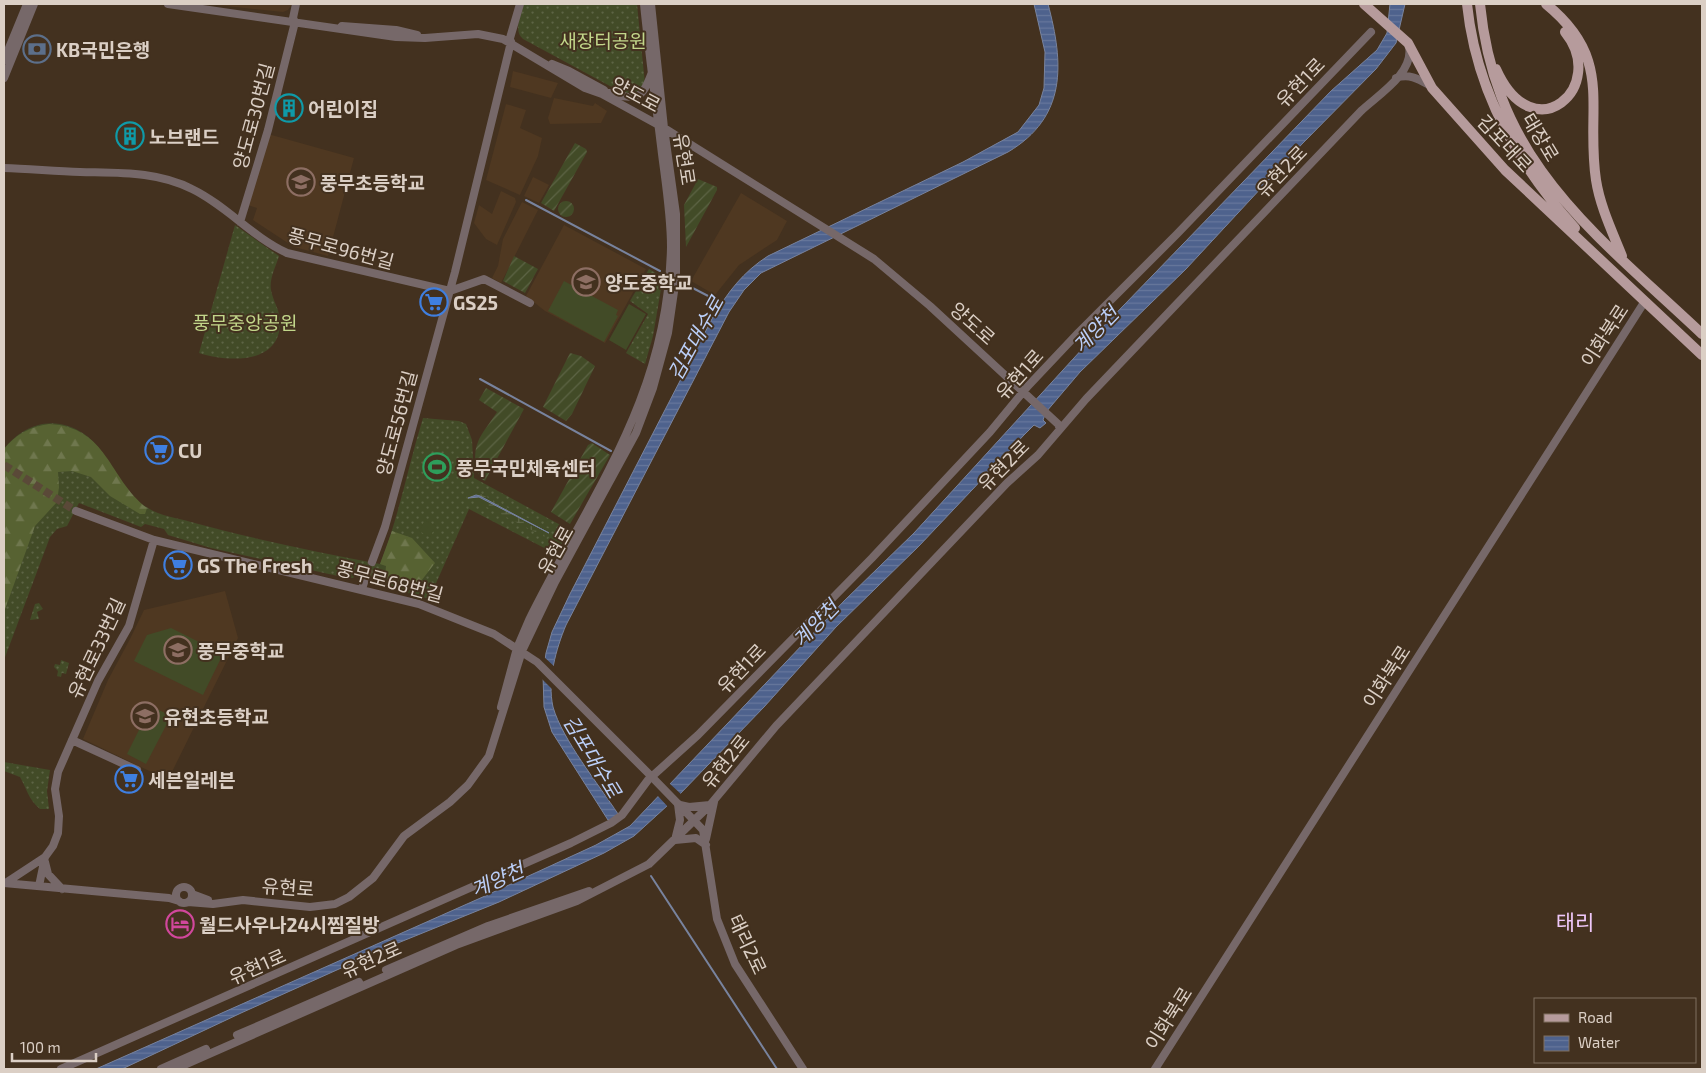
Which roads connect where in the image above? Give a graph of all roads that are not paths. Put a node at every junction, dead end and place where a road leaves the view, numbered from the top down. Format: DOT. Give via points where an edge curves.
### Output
graph roads {
  1 [pos="27,4"];
  2 [pos="34,4"];
  3 [pos="168,4"];
  4 [pos="184,4"];
  5 [pos="296,4"];
  6 [pos="520,4"];
  7 [pos="644,4"];
  8 [pos="651,4"];
  9 [pos="1364,4"];
  10 [pos="1467,4"];
  11 [pos="1480,4"];
  12 [pos="1536,4"];
  13 [pos="1546,4"];
  14 [pos="202,5"];
  15 [pos="294,20"];
  16 [pos="1482,31"];
  17 [pos="1371,32"];
  18 [pos="511,40"];
  19 [pos="1405,40"];
  20 [pos="4,60"];
  21 [pos="652,72"];
  22 [pos="4,78"];
  23 [pos="1396,78"];
  24 [pos="1431,86"];
  25 [pos="609,93"];
  26 [pos="661,124"];
  27 [pos="4,168"];
  28 [pos="240,222"];
  29 [pos="1604,261"];
  30 [pos="1625,261"];
  31 [pos="450,291"];
  32 [pos="1645,300"];
  33 [pos="530,303"];
  34 [pos="1702,334"];
  35 [pos="1702,355"];
  36 [pos="1025,391"];
  37 [pos="1060,425"];
  38 [pos="75,512"];
  39 [pos="153,542"];
  40 [pos="372,562"];
  41 [pos="366,576"];
  42 [pos="362,589"];
  43 [pos="520,650"];
  44 [pos="72,740"];
  45 [pos="137,770"];
  46 [pos="712,802"];
  47 [pos="682,809"];
  48 [pos="695,821"];
  49 [pos="675,840"];
  50 [pos="706,843"];
  51 [pos="45,857"];
  52 [pos="5,883"];
  53 [pos="39,886"];
  54 [pos="62,889"];
  55 [pos="599,889"];
  56 [pos="177,891"];
  57 [pos="192,894"];
  58 [pos="165,898"];
  59 [pos="179,901"];
  60 [pos="188,902"];
  61 [pos="61,1069"];
  62 [pos="161,1069"];
  63 [pos="175,1069"];
  64 [pos="802,1069"];
  65 [pos="1155,1069"];
  1 -- 20 [label="street"];
  2 -- 22 [label="street"];
  3 -- 15 [label="street, 양도로"];
  4 -- 14 [label="street, 양도로"];
  5 -- 15 [label="street, 양도로30번길"];
  6 -- 18 [label="street, 양도로56번길"];
  7 -- 21 [label="street, 유현로"];
  8 -- 26 [label="street, 유현로"];
  9 -- 19 [label="main road, 김포대로"];
  10 -- 29 [label="main road, 태장로" via="1475,52 1487,92 1502,125 1546,195"];
  11 -- 16 [label="main road, 태장로"];
  12 -- 16 [label="main road" via="1570,37 1578,61 1578,75 1571,94 1553,106 1542,109 1526,106 1512,96 1502,81"];
  13 -- 30 [label="main road" via="1575,33 1590,62 1595,100 1596,180 1604,211"];
  14 -- 15 [label="street, 양도로"];
  15 -- 18 [label="street, 양도로" via="396,30 411,35 478,31"];
  15 -- 28 [label="street, 양도로30번길" via="268,130"];
  16 -- 30 [label="main road, 태장로" via="1497,89 1526,149 1570,208"];
  17 -- 36 [label="street, 유현1로"];
  18 -- 25 [label="street, 양도로"];
  18 -- 26 [label="street, 양도로" via="526,54 585,88"];
  18 -- 31 [label="street, 양도로56번길" via="497,113"];
  19 -- 23 [label="street, 유현2로" via="1409,61"];
  19 -- 24 [label="main road, 김포대로"];
  21 -- 25 [label="street" via="640,96"];
  21 -- 26 [label="street, 유현로"];
  23 -- 24 [label="street" via="1416,78"];
  23 -- 37 [label="street, 유현2로"];
  24 -- 29 [label="main road, 김포대로" via="1529,194"];
  25 -- 26 [label="street, 양도로"];
  26 -- 36 [label="street, 양도로" via="880,260 932,303"];
  26 -- 43 [label="street, 유현로" via="676,208 678,252 663,356 631,444"];
  27 -- 28 [label="street, 풍무로96번길" via="118,172 161,177 198,192"];
  28 -- 31 [label="street, 풍무로96번길" via="264,241 287,253"];
  29 -- 32 [label="main road, 김포대로"];
  30 -- 34 [label="main road"];
  31 -- 33 [label="street" via="484,279"];
  31 -- 40 [label="street, 양도로56번길" via="389,513"];
  32 -- 35 [label="main road, 김포대로"];
  32 -- 65 [label="street, 이화북로"];
  36 -- 37 [label="street, 양도로"];
  36 -- 61 [label="street, 유현1로" via="902,526 698,736 648,780 622,815 605,826 288,970"];
  37 -- 46 [label="street, 유현2로" via="776,726"];
  38 -- 39 [label="street, 풍무로68번길"];
  39 -- 42 [label="street, 풍무로68번길"];
  39 -- 43 [label="street, 풍무로68번길" via="418,608"];
  39 -- 44 [label="street, 유현로33번길" via="129,626 98,682"];
  41 -- 42 [label="street"];
  42 -- 43 [label="street, 풍무로68번길" via="466,621 505,639"];
  43 -- 47 [label="street, 풍무로68번길, bridge" via="537,662"];
  43 -- 57 [label="street, 유현로" via="483,760 459,790 398,837 358,888 334,901 313,904 244,898 209,900"];
  43 -- 60 [label="street, 유현로" via="493,747 480,770 450,802 404,836 373,878 358,892 344,900 318,907 243,900 213,904"];
  44 -- 45 [label="street"];
  44 -- 51 [label="street, 유현로33번길" via="57,780 58,833 54,846"];
  46 -- 47 [label="street"];
  46 -- 48 [label="street, 유현2로"];
  46 -- 50 [label="street"];
  47 -- 48 [label="street, 풍무로68번길"];
  47 -- 49 [label="street"];
  48 -- 49 [label="street, 유현2로"];
  48 -- 50 [label="street, 태리2로" via="703,830"];
  49 -- 50 [label="street" via="696,838"];
  49 -- 55 [label="street, 유현2로" via="636,872"];
  50 -- 64 [label="street, 태리2로" via="717,919 735,964"];
  51 -- 52 [label="street, 유현로33번길"];
  51 -- 53 [label="street, 유현로33번길"];
  51 -- 54 [label="street" via="48,874"];
  52 -- 53 [label="street"];
  53 -- 54 [label="street"];
  54 -- 58 [label="street"];
  55 -- 62 [label="street, 유현2로" via="466,934"];
  55 -- 63 [label="street, 유현2로" via="577,901 456,945"];
  56 -- 57 [label="street" via="187,888"];
  56 -- 58 [label="street"];
  56 -- 59 [label="street"];
  57 -- 60 [label="street"];
  58 -- 59 [label="street"];
  59 -- 60 [label="street"];
}
